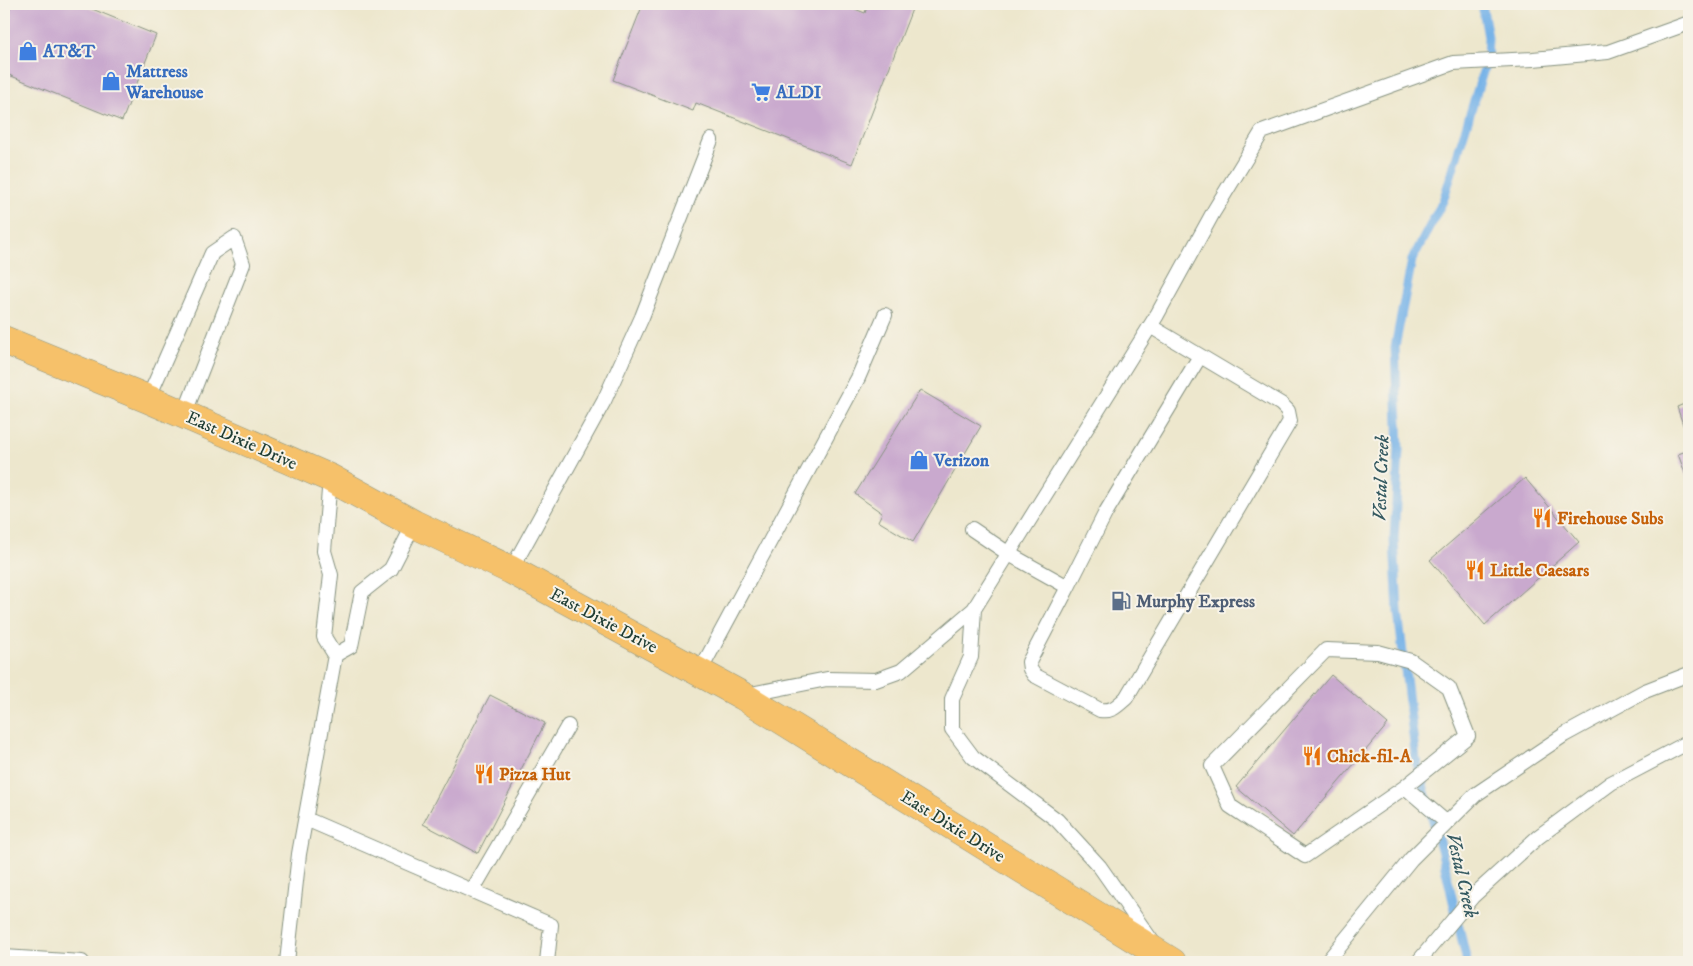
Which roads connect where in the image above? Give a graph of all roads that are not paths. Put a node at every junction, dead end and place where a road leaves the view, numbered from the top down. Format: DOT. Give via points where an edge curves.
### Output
graph roads {
  1 [pos="1689,23"];
  2 [pos="710,140"];
  3 [pos="885,315"];
  4 [pos="1150,326"];
  5 [pos="4,340"];
  6 [pos="1200,356"];
  7 [pos="148,399"];
  8 [pos="184,415"];
  9 [pos="330,478"];
  10 [pos="414,524"];
  11 [pos="972,529"];
  12 [pos="1009,554"];
  13 [pos="511,570"];
  14 [pos="1068,587"];
  15 [pos="974,609"];
  16 [pos="335,656"];
  17 [pos="699,673"];
  18 [pos="1689,674"];
  19 [pos="743,696"];
  20 [pos="568,726"];
  21 [pos="1689,742"];
  22 [pos="1404,787"];
  23 [pos="306,819"];
  24 [pos="1447,823"];
  25 [pos="472,891"];
  26 [pos="4,957"];
  27 [pos="1167,959"];
  28 [pos="28,960"];
  29 [pos="82,962"];
  30 [pos="287,962"];
  31 [pos="547,962"];
  32 [pos="1327,962"];
  33 [pos="1418,962"];
  1 -- 4 [label="lane" via="1608,52 1453,63 1262,132 1214,210"];
  2 -- 13 [label="lane" via="642,316 604,401"];
  3 -- 17 [label="lane" via="858,378"];
  4 -- 6 [label="lane"];
  4 -- 12 [label="lane"];
  5 -- 7 [label="main road, East Dixie Drive"];
  6 -- 14 [label="lane" via="1106,512"];
  6 -- 14 [label="lane" via="1281,404 1288,411 1290,421 1126,698 1107,711 1030,669 1029,662"];
  7 -- 8 [label="main road, East Dixie Drive"];
  7 -- 8 [label="lane" via="212,254 234,238 243,264"];
  8 -- 9 [label="main road, East Dixie Drive"];
  9 -- 10 [label="main road, East Dixie Drive"];
  9 -- 16 [label="lane" via="324,551 331,575 324,637"];
  10 -- 13 [label="main road, East Dixie Drive"];
  10 -- 16 [label="lane" via="391,569 362,592 351,646"];
  11 -- 12 [label="lane"];
  12 -- 14 [label="lane"];
  12 -- 15 [label="lane"];
  13 -- 17 [label="main road, East Dixie Drive"];
  15 -- 19 [label="lane" via="902,671 876,680 827,679"];
  15 -- 27 [label="lane" via="971,657 952,699 952,729 973,757 1058,820 1100,866"];
  16 -- 23 [label="lane"];
  17 -- 19 [label="main road, East Dixie Drive"];
  18 -- 24 [label="lane" via="1645,691 1564,735 1475,795"];
  19 -- 27 [label="main road, East Dixie Drive"];
  20 -- 25 [label="lane"];
  21 -- 33 [label="lane" via="1611,783 1538,837 1473,896"];
  22 -- 22 [label="lane" via="1468,736 1449,688 1411,661 1378,652 1326,650 1212,766 1230,806 1304,856"];
  22 -- 24 [label="lane"];
  23 -- 25 [label="lane"];
  23 -- 30 [label="lane"];
  24 -- 32 [label="lane" via="1411,859"];
  25 -- 31 [label="lane" via="551,925"];
  26 -- 28 [label="lane"];
  28 -- 29 [label="lane"];
}
